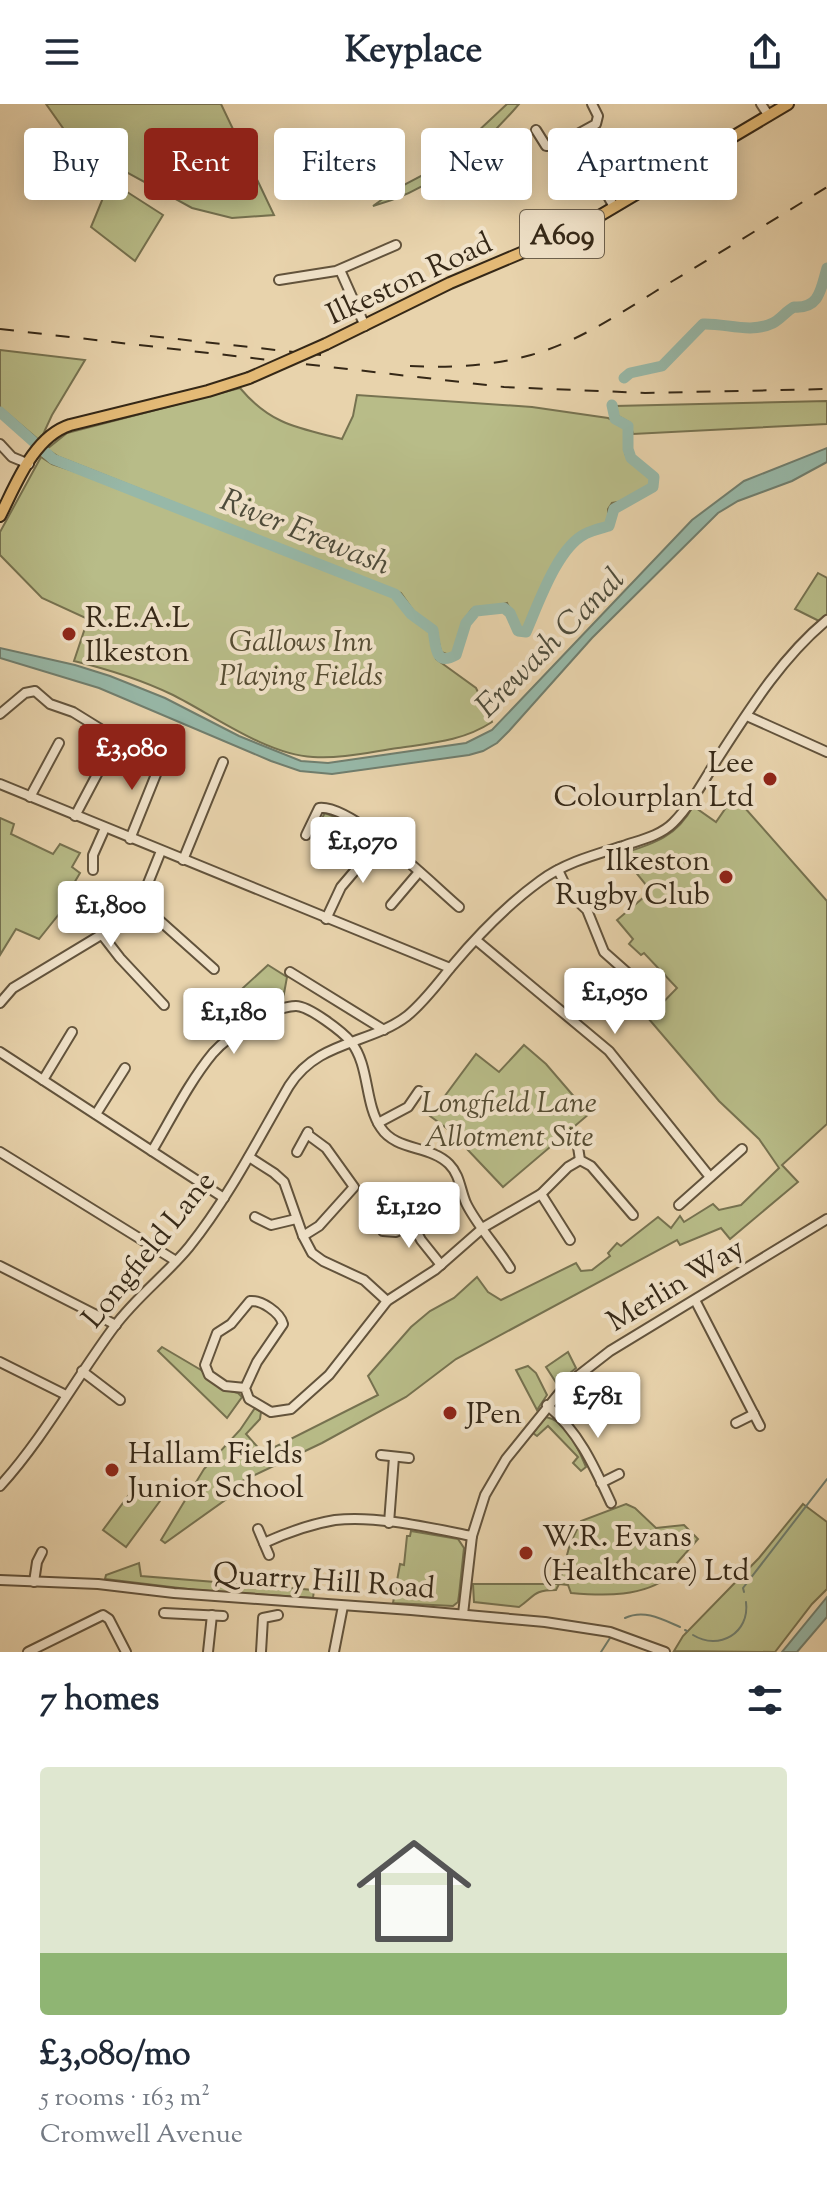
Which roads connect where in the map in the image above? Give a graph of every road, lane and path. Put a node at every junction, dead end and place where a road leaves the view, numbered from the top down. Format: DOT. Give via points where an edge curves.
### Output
graph roads {
  1 [pos="592,104"];
  2 [pos="761,104"];
  3 [pos="788,104"];
  4 [pos="769,116"];
  5 [pos="587,128"];
  6 [pos="536,133"];
  7 [pos="548,146"];
  8 [pos="610,200"];
  9 [pos="614,207"];
  10 [pos="396,245"];
  11 [pos="340,270"];
  12 [pos="279,280"];
  13 [pos="365,326"];
  14 [pos="0,444"];
  15 [pos="29,464"];
  16 [pos="0,516"];
  17 [pos="827,620"];
  18 [pos="0,714"];
  19 [pos="747,716"];
  20 [pos="59,743"];
  21 [pos="110,747"];
  22 [pos="827,752"];
  23 [pos="163,762"];
  24 [pos="223,762"];
  25 [pos="102,765"];
  26 [pos="0,784"];
  27 [pos="30,797"];
  28 [pos="75,816"];
  29 [pos="298,824"];
  30 [pos="105,828"];
  31 [pos="130,839"];
  32 [pos="381,840"];
  33 [pos="161,851"];
  34 [pos="183,860"];
  35 [pos="558,870"];
  36 [pos="95,872"];
  37 [pos="419,872"];
  38 [pos="140,903"];
  39 [pos="391,905"];
  40 [pos="447,911"];
  41 [pos="326,919"];
  42 [pos="103,936"];
  43 [pos="476,940"];
  44 [pos="450,968"];
  45 [pos="214,969"];
  46 [pos="296,973"];
  47 [pos="639,983"];
  48 [pos="0,1003"];
  49 [pos="164,1005"];
  50 [pos="384,1030"];
  51 [pos="72,1032"];
  52 [pos="350,1041"];
  53 [pos="0,1052"];
  54 [pos="125,1068"];
  55 [pos="43,1080"];
  56 [pos="419,1091"];
  57 [pos="96,1114"];
  58 [pos="378,1123"];
  59 [pos="578,1147"];
  60 [pos="742,1149"];
  61 [pos="152,1151"];
  62 [pos="0,1152"];
  63 [pos="297,1152"];
  64 [pos="249,1157"];
  65 [pos="580,1160"];
  66 [pos="710,1177"];
  67 [pos="541,1194"];
  68 [pos="224,1198"];
  69 [pos="679,1205"];
  70 [pos="633,1215"];
  71 [pos="255,1217"];
  72 [pos="296,1219"];
  73 [pos="827,1219"];
  74 [pos="484,1227"];
  75 [pos="383,1231"];
  76 [pos="303,1236"];
  77 [pos="570,1240"];
  78 [pos="176,1261"];
  79 [pos="441,1265"];
  80 [pos="0,1266"];
  81 [pos="510,1268"];
  82 [pos="695,1300"];
  83 [pos="387,1301"];
  84 [pos="116,1325"];
  85 [pos="0,1362"];
  86 [pos="82,1371"];
  87 [pos="245,1388"];
  88 [pos="66,1395"];
  89 [pos="120,1400"];
  90 [pos="547,1405"];
  91 [pos="754,1414"];
  92 [pos="736,1423"];
  93 [pos="760,1426"];
  94 [pos="381,1455"];
  95 [pos="394,1457"];
  96 [pos="409,1458"];
  97 [pos="619,1474"];
  98 [pos="601,1483"];
  99 [pos="0,1486"];
  100 [pos="611,1503"];
  101 [pos="389,1523"];
  102 [pos="258,1529"];
  103 [pos="472,1536"];
  104 [pos="264,1543"];
  105 [pos="42,1552"];
  106 [pos="269,1555"];
  107 [pos="0,1580"];
  108 [pos="34,1582"];
  109 [pos="343,1606"];
  110 [pos="164,1613"];
  111 [pos="463,1614"];
  112 [pos="212,1615"];
  113 [pos="278,1615"];
  114 [pos="223,1616"];
  115 [pos="40,1649"];
  116 [pos="28,1652"];
  117 [pos="126,1652"];
  118 [pos="208,1652"];
  119 [pos="261,1652"];
  120 [pos="334,1652"];
  121 [pos="665,1652"];
  1 -- 5 [label="street" via="597,122"];
  2 -- 4 [label="street"];
  3 -- 4 [label="main road, Ilkeston Road / A609"];
  4 -- 9 [label="main road, Ilkeston Road / A609"];
  6 -- 7 [label="street"];
  8 -- 9 [label="street"];
  9 -- 13 [label="main road, Ilkeston Road / A609"];
  10 -- 11 [label="street"];
  11 -- 12 [label="street"];
  11 -- 13 [label="street"];
  13 -- 15 [label="main road, Ilkeston Road / A609, bridge" via="249,378 55,431"];
  14 -- 15 [label="street"];
  15 -- 16 [label="main road, A609"];
  17 -- 19 [label="street, Longfield Lane" via="794,651"];
  18 -- 21 [label="street" via="35,691 50,704 117,734"];
  19 -- 22 [label="street"];
  19 -- 35 [label="street, Longfield Lane" via="668,827"];
  20 -- 27 [label="street"];
  23 -- 31 [label="street"];
  24 -- 34 [label="street"];
  25 -- 28 [label="street"];
  26 -- 27 [label="street"];
  27 -- 28 [label="street"];
  28 -- 30 [label="street"];
  29 -- 32 [label="street" via="307,831 317,810 326,807"];
  30 -- 31 [label="street"];
  30 -- 36 [label="street" via="93,855"];
  31 -- 33 [label="street"];
  32 -- 37 [label="street"];
  32 -- 41 [label="street" via="341,887"];
  33 -- 34 [label="street"];
  33 -- 38 [label="street"];
  34 -- 41 [label="street"];
  35 -- 43 [label="street, Longfield Lane"];
  35 -- 47 [label="street" via="569,893 587,910 604,952"];
  37 -- 39 [label="street" via="398,890"];
  37 -- 40 [label="street" via="456,905"];
  38 -- 42 [label="street"];
  38 -- 45 [label="street"];
  41 -- 44 [label="street"];
  42 -- 48 [label="street" via="13,988"];
  42 -- 49 [label="street"];
  43 -- 44 [label="street, Longfield Lane"];
  43 -- 66 [label="street" via="609,1051"];
  44 -- 50 [label="street, Longfield Lane" via="420,1005"];
  46 -- 50 [label="street"];
  50 -- 52 [label="street, Longfield Lane"];
  51 -- 55 [label="street"];
  52 -- 58 [label="street"];
  52 -- 61 [label="street" via="298,1006 249,1025 207,1061"];
  52 -- 64 [label="street, Longfield Lane" via="314,1060 293,1081"];
  53 -- 55 [label="street"];
  54 -- 57 [label="street"];
  55 -- 57 [label="street"];
  56 -- 58 [label="street" via="408,1107"];
  57 -- 61 [label="street"];
  58 -- 74 [label="street" via="389,1137 438,1155 450,1165 467,1205"];
  59 -- 65 [label="street"];
  60 -- 66 [label="street"];
  61 -- 68 [label="street"];
  62 -- 78 [label="street"];
  63 -- 76 [label="street" via="308,1132 357,1184"];
  64 -- 68 [label="street, Longfield Lane"];
  64 -- 72 [label="street" via="284,1182"];
  65 -- 67 [label="street"];
  65 -- 70 [label="street"];
  66 -- 69 [label="street"];
  67 -- 74 [label="street"];
  67 -- 77 [label="street"];
  68 -- 78 [label="street, Longfield Lane"];
  71 -- 72 [label="street" via="271,1225"];
  72 -- 76 [label="street"];
  73 -- 82 [label="street, Merlin Way"];
  74 -- 79 [label="street"];
  74 -- 81 [label="street"];
  75 -- 79 [label="street" via="396,1232 410,1220"];
  76 -- 83 [label="street" via="318,1258 358,1276"];
  78 -- 84 [label="street, Longfield Lane"];
  79 -- 83 [label="street"];
  80 -- 84 [label="street"];
  82 -- 90 [label="street, Merlin Way" via="588,1366"];
  82 -- 91 [label="street"];
  83 -- 87 [label="street" via="330,1374 299,1403 265,1415"];
  84 -- 86 [label="street, Longfield Lane"];
  85 -- 88 [label="street"];
  86 -- 88 [label="street, Longfield Lane"];
  86 -- 89 [label="street"];
  87 -- 87 [label="street" via="225,1386 209,1375 205,1362 217,1333 256,1301 280,1316 283,1324"];
  88 -- 99 [label="street, Longfield Lane"];
  90 -- 98 [label="street" via="579,1439"];
  90 -- 103 [label="street, Merlin Way" via="488,1488"];
  91 -- 92 [label="street"];
  91 -- 93 [label="street"];
  94 -- 95 [label="street"];
  95 -- 96 [label="street"];
  95 -- 101 [label="street"];
  97 -- 98 [label="street"];
  98 -- 100 [label="street"];
  101 -- 103 [label="street"];
  101 -- 104 [label="street" via="331,1521"];
  102 -- 104 [label="street"];
  103 -- 111 [label="street, Merlin Way"];
  104 -- 106 [label="street"];
  105 -- 108 [label="street"];
  107 -- 108 [label="street, Quarry Hill Road"];
  108 -- 109 [label="street, Quarry Hill Road"];
  109 -- 111 [label="street, Quarry Hill Road"];
  109 -- 120 [label="street"];
  110 -- 112 [label="street"];
  111 -- 121 [label="street, Quarry Hill Road" via="610,1632"];
  112 -- 114 [label="street"];
  112 -- 118 [label="street"];
  113 -- 119 [label="street" via="263,1618"];
  115 -- 116 [label="street"];
  115 -- 117 [label="street" via="103,1615"];
}
